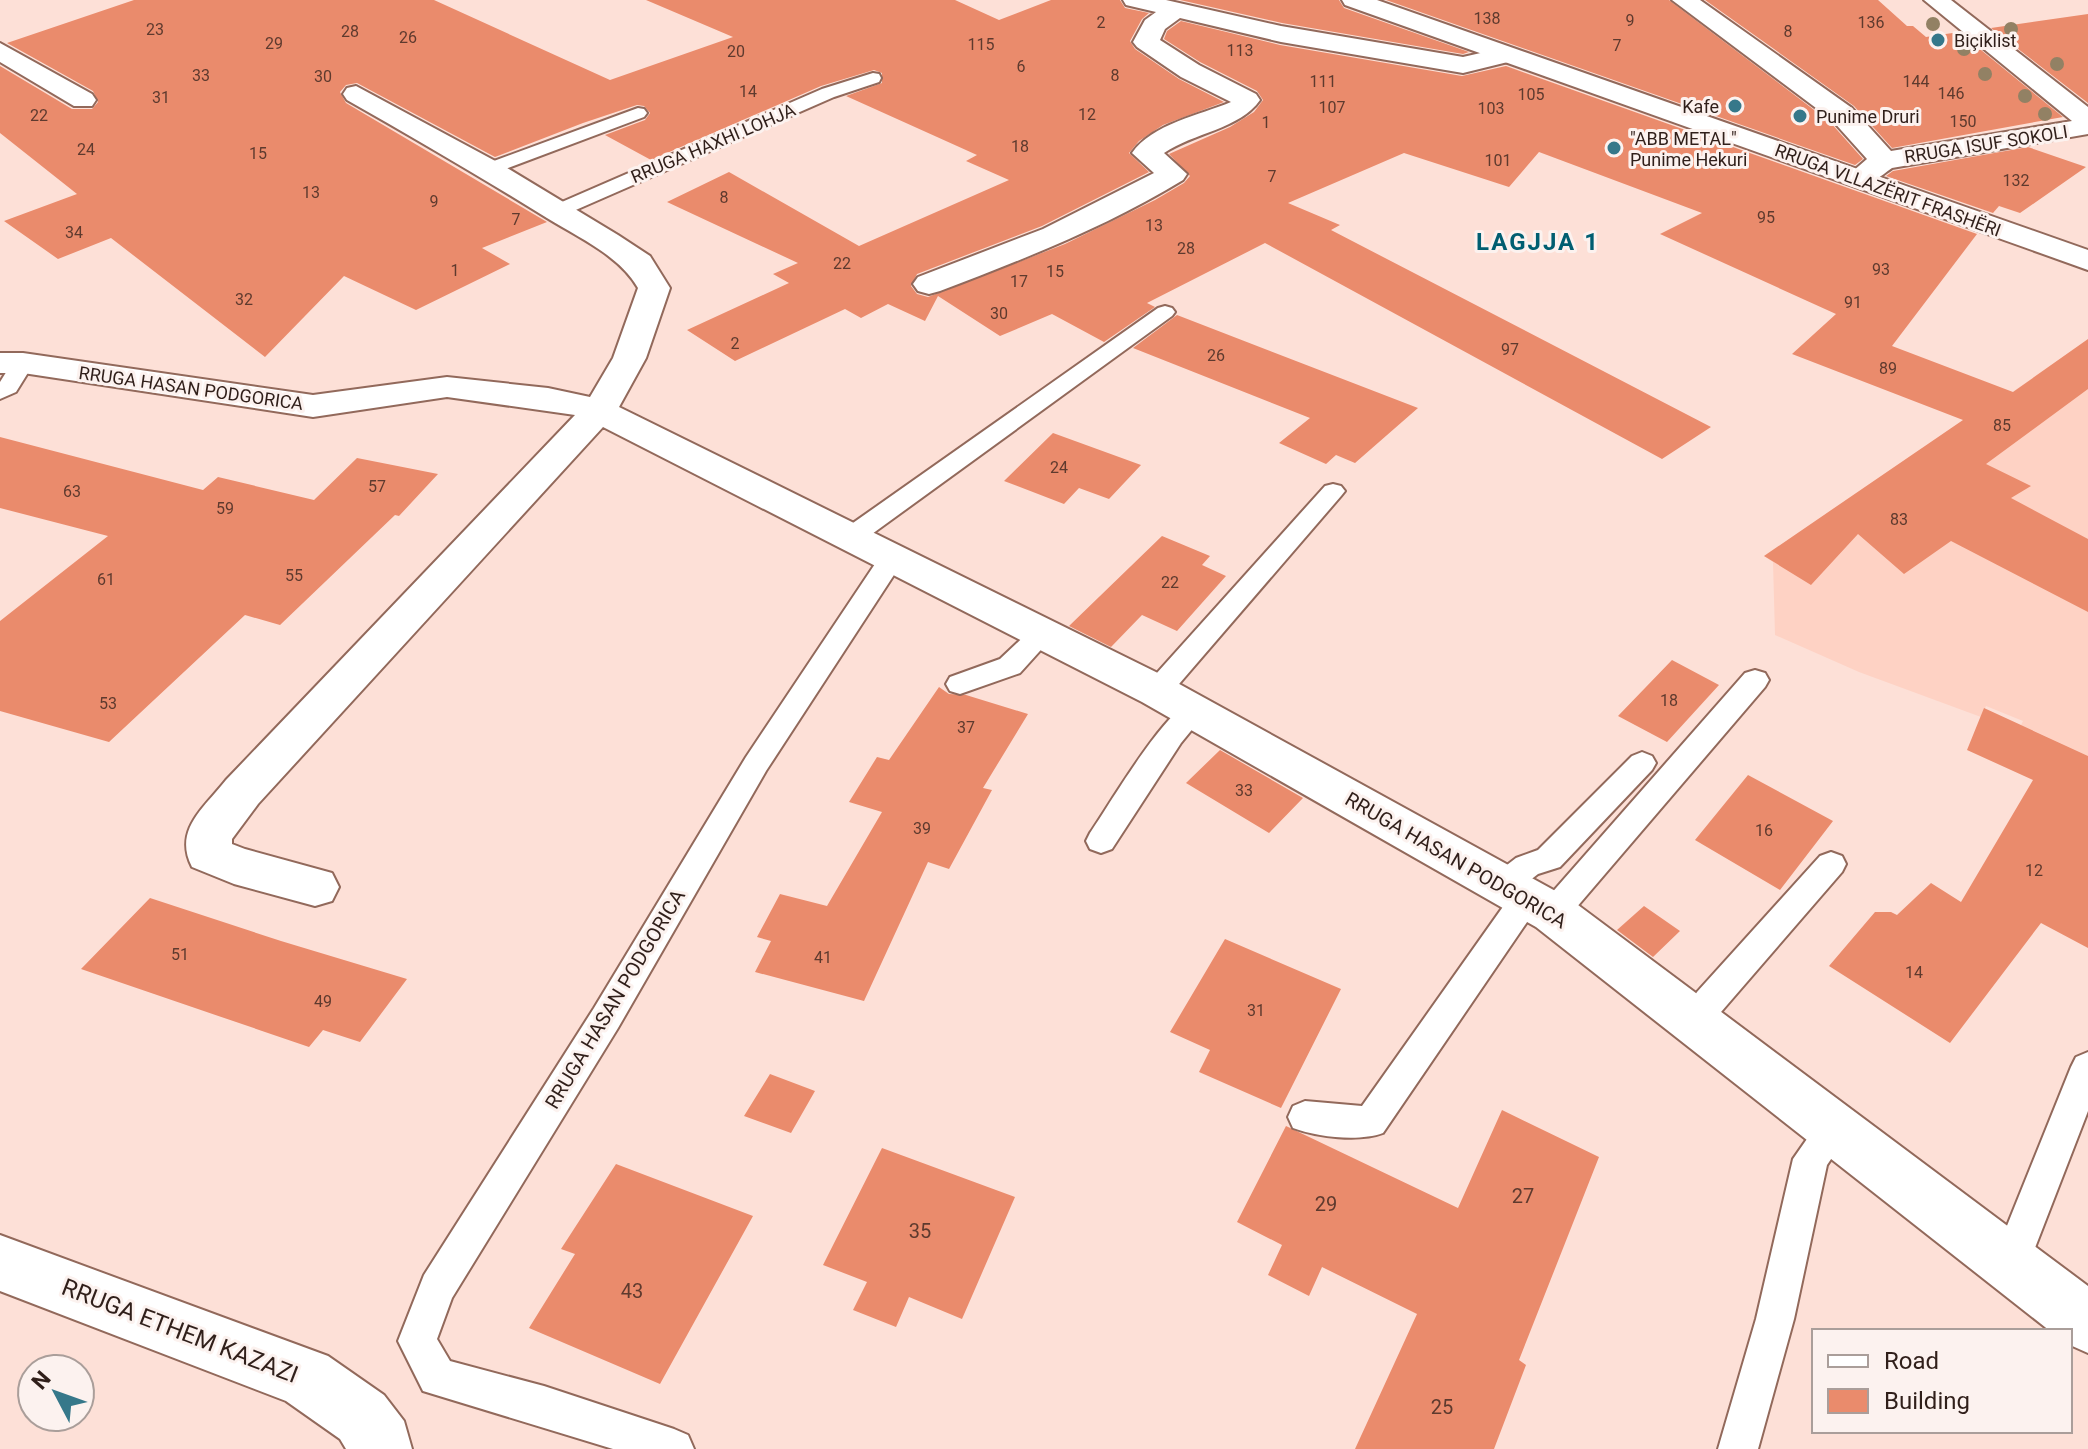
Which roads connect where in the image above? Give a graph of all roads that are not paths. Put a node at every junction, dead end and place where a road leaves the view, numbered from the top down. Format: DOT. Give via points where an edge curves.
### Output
graph roads {
  1 [pos="1135,0"];
  2 [pos="1354,0"];
  3 [pos="1684,0"];
  4 [pos="1936,0"];
  5 [pos="1174,11"];
  6 [pos="0,51"];
  7 [pos="1507,55"];
  8 [pos="873,78"];
  9 [pos="356,94"];
  10 [pos="83,100"];
  11 [pos="638,113"];
  12 [pos="2088,123"];
  13 [pos="1884,161"];
  14 [pos="489,169"];
  15 [pos="1857,179"];
  16 [pos="555,212"];
  17 [pos="2088,261"];
  18 [pos="929,284"];
  19 [pos="1165,312"];
  20 [pos="8,373"];
  21 [pos="596,409"];
  22 [pos="1333,491"];
  23 [pos="852,536"];
  24 [pos="892,558"];
  25 [pos="1044,632"];
  26 [pos="1755,680"];
  27 [pos="960,684"];
  28 [pos="1176,701"];
  29 [pos="1642,763"];
  30 [pos="1101,841"];
  31 [pos="1831,864"];
  32 [pos="315,887"];
  33 [pos="1529,898"];
  34 [pos="1697,1020"];
  35 [pos="2088,1067"];
  36 [pos="1305,1117"];
  37 [pos="1835,1127"];
  38 [pos="0,1263"];
  39 [pos="2011,1263"];
  40 [pos="2088,1323"];
  41 [pos="380,1449"];
  42 [pos="674,1449"];
  43 [pos="1738,1449"];
  1 -- 5 [label="street"];
  2 -- 7 [label="street, RRUGA VLLAZËRIT FRASHËRI"];
  3 -- 13 [label="street" via="1842,114"];
  4 -- 12 [label="street, RRUGA ISUF SOKOLI"];
  5 -- 7 [label="street" via="1360,50 1463,65"];
  5 -- 18 [label="street" via="1154,25 1146,42 1247,100 1241,108 1175,133 1146,153 1173,174 1138,195 1047,240"];
  6 -- 10 [label="street"];
  7 -- 15 [label="street, RRUGA VLLAZËRIT FRASHËRI"];
  8 -- 16 [label="lane, RRUGA HAXHI LOHJA"];
  9 -- 14 [label="street"];
  11 -- 14 [label="lane"];
  12 -- 13 [label="street, RRUGA ISUF SOKOLI" via="2069,131"];
  13 -- 15 [label="street"];
  14 -- 16 [label="street"];
  15 -- 17 [label="street, RRUGA VLLAZËRIT FRASHËRI"];
  16 -- 21 [label="street" via="639,263 654,288 618,383"];
  19 -- 23 [label="lane"];
  20 -- 21 [label="street, RRUGA HASAN PODGORICA" via="313,406 447,387"];
  21 -- 23 [label="street, RRUGA HASAN PODGORICA"];
  21 -- 32 [label="street" via="242,792 208,836 209,854"];
  22 -- 28 [label="lane"];
  23 -- 24 [label="street, RRUGA HASAN PODGORICA"];
  24 -- 25 [label="street, RRUGA HASAN PODGORICA"];
  24 -- 42 [label="lane, RRUGA HASAN PODGORICA" via="756,764 437,1288 417,1341 437,1377"];
  25 -- 27 [label="lane" via="1010,666"];
  25 -- 28 [label="street, RRUGA HASAN PODGORICA"];
  26 -- 33 [label="lane"];
  28 -- 30 [label="lane" via="1171,736"];
  28 -- 33 [label="street, RRUGA HASAN PODGORICA"];
  29 -- 33 [label="lane" via="1549,859 1527,866"];
  31 -- 34 [label="lane"];
  33 -- 34 [label="street, RRUGA HASAN PODGORICA"];
  33 -- 36 [label="lane" via="1371,1122"];
  34 -- 37 [label="street, RRUGA HASAN PODGORICA"];
  35 -- 39 [label="lane"];
  37 -- 39 [label="street, RRUGA HASAN PODGORICA"];
  37 -- 43 [label="lane" via="1811,1159 1775,1319"];
  38 -- 41 [label="street, RRUGA ETHEM KAZAZI" via="306,1378 362,1417"];
  39 -- 40 [label="street, RRUGA HASAN PODGORICA"];
}
